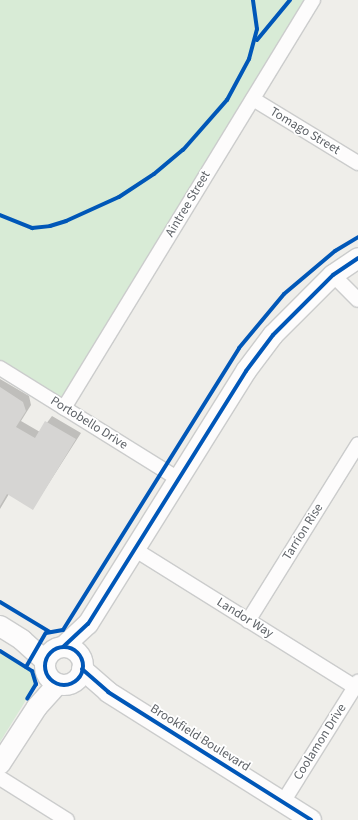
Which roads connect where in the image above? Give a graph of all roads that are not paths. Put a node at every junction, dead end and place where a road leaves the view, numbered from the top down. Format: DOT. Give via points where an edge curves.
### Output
graph roads {
  1 [pos="313,0"];
  2 [pos="252,99"];
  3 [pos="358,163"];
  4 [pos="358,258"];
  5 [pos="333,275"];
  6 [pos="358,300"];
  7 [pos="0,368"];
  8 [pos="64,408"];
  9 [pos="358,444"];
  10 [pos="178,479"];
  11 [pos="134,549"];
  12 [pos="248,621"];
  13 [pos="0,626"];
  14 [pos="63,665"];
  15 [pos="357,685"];
  16 [pos="0,764"];
  17 [pos="0,778"];
  18 [pos="283,802"];
  19 [pos="67,820"];
  20 [pos="311,820"];
  1 -- 2 [label="street, Aintree Street"];
  2 -- 3 [label="street, Tomago Street"];
  2 -- 8 [label="street, Aintree Street"];
  4 -- 5 [label="street"];
  5 -- 6 [label="street"];
  5 -- 10 [label="street" via="273,335 246,371"];
  7 -- 8 [label="street, Portobello Drive"];
  8 -- 10 [label="street, Portobello Drive"];
  9 -- 12 [label="street, Tarrion Rise"];
  10 -- 11 [label="street"];
  11 -- 12 [label="street, Landor Way"];
  11 -- 14 [label="street"];
  12 -- 15 [label="street, Landor Way"];
  13 -- 14 [label="street, Brookfield Boulevard"];
  14 -- 16 [label="street"];
  14 -- 18 [label="street, Brookfield Boulevard"];
  15 -- 18 [label="street, Coolamon Drive"];
  17 -- 19 [label="street"];
  18 -- 20 [label="street, Brookfield Boulevard"];
}
